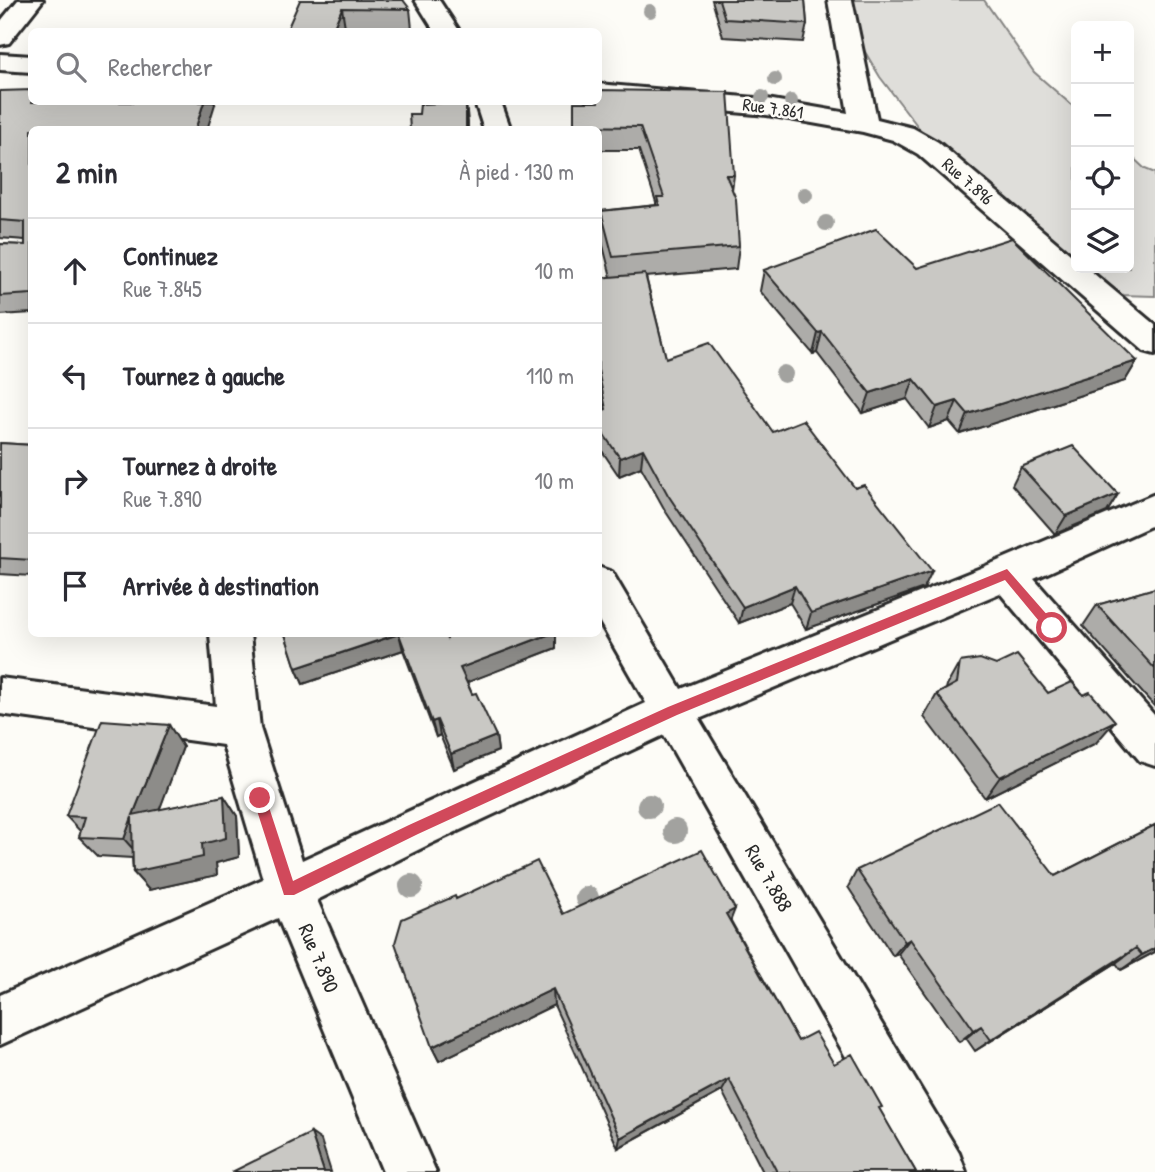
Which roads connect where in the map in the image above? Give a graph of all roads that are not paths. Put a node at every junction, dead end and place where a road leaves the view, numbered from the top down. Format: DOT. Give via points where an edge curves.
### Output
graph roads {
  1 [pos="31,0"];
  2 [pos="427,0"];
  3 [pos="840,0"];
  4 [pos="445,28"];
  5 [pos="0,38"];
  6 [pos="0,62"];
  7 [pos="28,64"];
  8 [pos="602,92"];
  9 [pos="489,105"];
  10 [pos="864,124"];
  11 [pos="497,126"];
  12 [pos="1155,343"];
  13 [pos="1155,508"];
  14 [pos="1007,574"];
  15 [pos="602,590"];
  16 [pos="230,637"];
  17 [pos="0,696"];
  18 [pos="673,711"];
  19 [pos="239,728"];
  20 [pos="1155,747"];
  21 [pos="289,890"];
  22 [pos="0,1020"];
  23 [pos="410,1172"];
  24 [pos="940,1172"];
  1 -- 5 [label="street"];
  2 -- 4 [label="street"];
  3 -- 10 [label="street"];
  6 -- 7 [label="street"];
  8 -- 10 [label="street, Rue 7.861" via="767,107"];
  9 -- 11 [label="street"];
  10 -- 12 [label="street, Rue 7.896" via="903,134 929,148"];
  13 -- 14 [label="street"];
  14 -- 18 [label="street"];
  14 -- 20 [label="street"];
  15 -- 18 [label="street, Rue 7.888"];
  16 -- 19 [label="street, Rue 7.890"];
  17 -- 19 [label="street"];
  18 -- 21 [label="street"];
  18 -- 24 [label="street, Rue 7.888"];
  19 -- 21 [label="street, Rue 7.890"];
  21 -- 22 [label="street"];
  21 -- 23 [label="street, Rue 7.890"];
}
